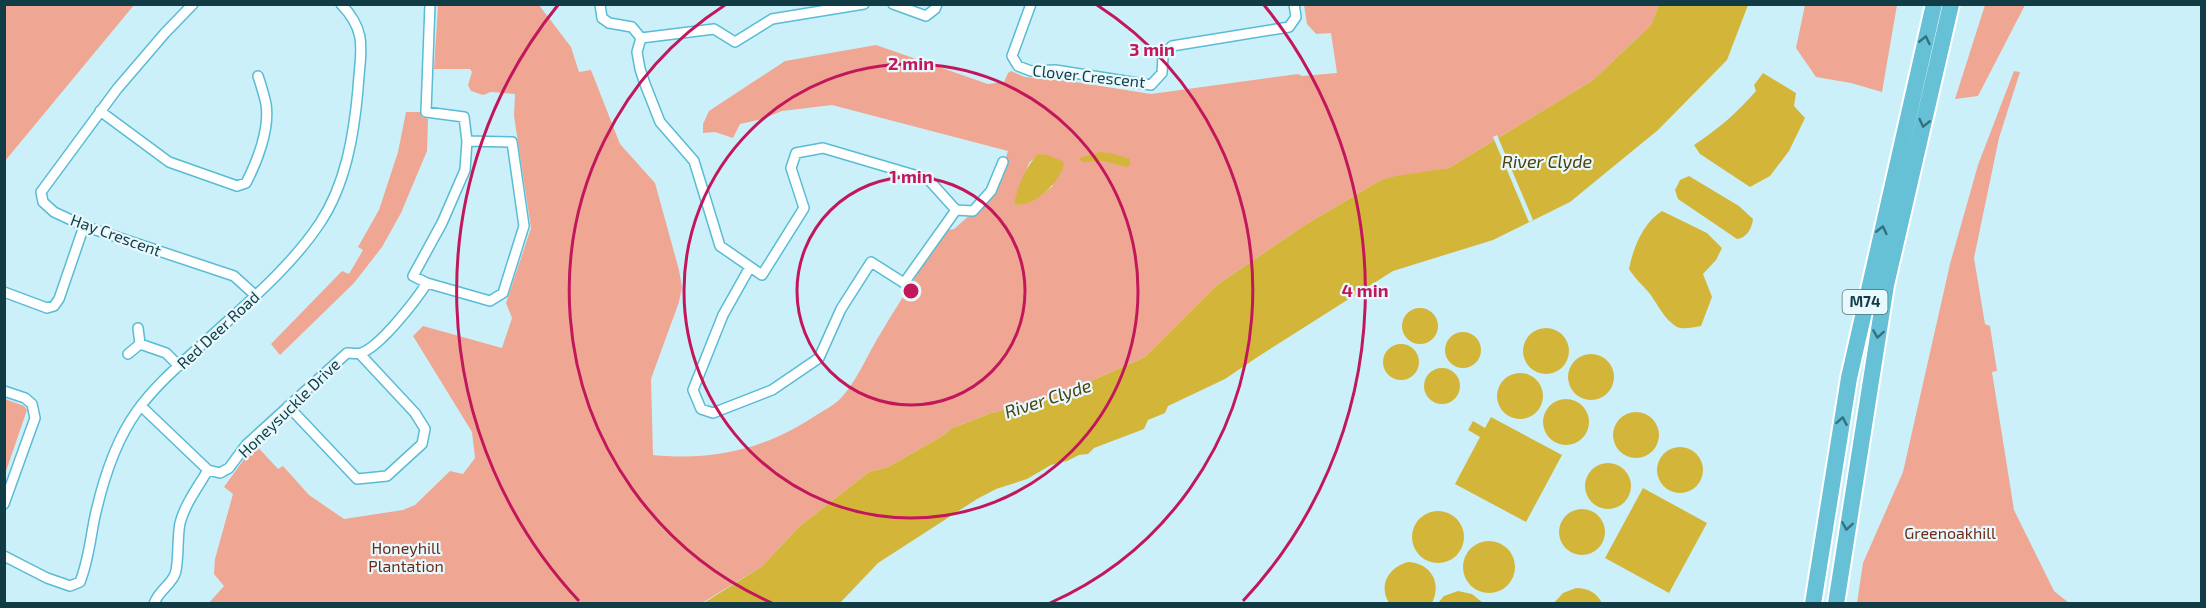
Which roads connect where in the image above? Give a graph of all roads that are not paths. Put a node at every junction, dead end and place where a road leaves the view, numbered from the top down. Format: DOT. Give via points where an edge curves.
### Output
graph roads {
  1 [pos="193,4"];
  2 [pos="341,4"];
  3 [pos="430,4"];
  4 [pos="600,4"];
  5 [pos="864,4"];
  6 [pos="893,4"];
  7 [pos="937,4"];
  8 [pos="1031,4"];
  9 [pos="1294,4"];
  10 [pos="1934,4"];
  11 [pos="1952,4"];
  12 [pos="640,38"];
  13 [pos="258,76"];
  14 [pos="100,111"];
  15 [pos="467,141"];
  16 [pos="1003,162"];
  17 [pos="956,210"];
  18 [pos="84,226"];
  19 [pos="750,267"];
  20 [pos="427,283"];
  21 [pos="4,292"];
  22 [pos="256,296"];
  23 [pos="138,328"];
  24 [pos="140,344"];
  25 [pos="128,354"];
  26 [pos="360,354"];
  27 [pos="179,366"];
  28 [pos="4,391"];
  29 [pos="141,406"];
  30 [pos="288,406"];
  31 [pos="1835,463"];
  32 [pos="208,470"];
  33 [pos="4,504"];
  34 [pos="4,556"];
  35 [pos="154,603"];
  36 [pos="1805,603"];
  37 [pos="1813,603"];
  38 [pos="1836,603"];
  1 -- 14 [label="street, Hay Crescent"];
  2 -- 22 [label="street, Red Deer Road" via="358,27 361,42 356,115 345,166 321,222"];
  3 -- 15 [label="street" via="426,112 464,117"];
  4 -- 12 [label="street" via="602,18 632,27"];
  5 -- 12 [label="street" via="772,20 735,42 714,29"];
  6 -- 7 [label="street" via="926,16"];
  8 -- 9 [label="street, Clover Crescent" via="1012,56 1018,66 1031,71 1055,70 1151,85 1162,73 1163,56 1172,46 1289,27 1296,17"];
  31 -- 10 [label="highway, M74, one-way" via="1849,378"];
  11 -- 38 [label="highway, M74, one-way" via="1886,285"];
  12 -- 19 [label="street" via="640,69 660,122 694,161 720,246"];
  13 -- 14 [label="street" via="267,106 265,131 246,183 237,186 170,162"];
  14 -- 18 [label="street, Hay Crescent" via="41,192 43,202 54,212"];
  15 -- 20 [label="street" via="465,170 442,223 412,276"];
  15 -- 20 [label="street" via="512,142 524,226 503,293 497,297 490,301"];
  16 -- 17 [label="street" via="991,191 973,211"];
  17 -- 19 [label="street" via="928,179 823,148 796,153 791,168 804,208 762,275"];
  17 -- 19 [label="street" via="904,283 871,262 841,309 819,358 772,390 712,413 701,409 693,390 723,315"];
  18 -- 21 [label="street" via="54,306 47,308"];
  18 -- 22 [label="street, Hay Crescent" via="234,276"];
  20 -- 26 [label="street, Honeysuckle Drive" via="414,303 371,348"];
  22 -- 27 [label="street, Red Deer Road"];
  23 -- 24 [label="street"];
  24 -- 25 [label="street"];
  24 -- 27 [label="street" via="166,353"];
  26 -- 30 [label="street, Honeysuckle Drive" via="347,353"];
  26 -- 30 [label="street" via="425,429 422,444 387,476 357,479"];
  27 -- 29 [label="street, Red Deer Road"];
  28 -- 33 [label="street" via="32,404 35,418"];
  29 -- 32 [label="street"];
  29 -- 34 [label="street, Red Deer Road" via="109,466 80,582 70,586"];
  30 -- 32 [label="street, Honeysuckle Drive" via="246,445 229,468 220,473"];
  31 -- 36 [label="highway, M74"];
  31 -- 37 [label="highway, M74"];
  32 -- 35 [label="street" via="180,522 177,571"];
}
